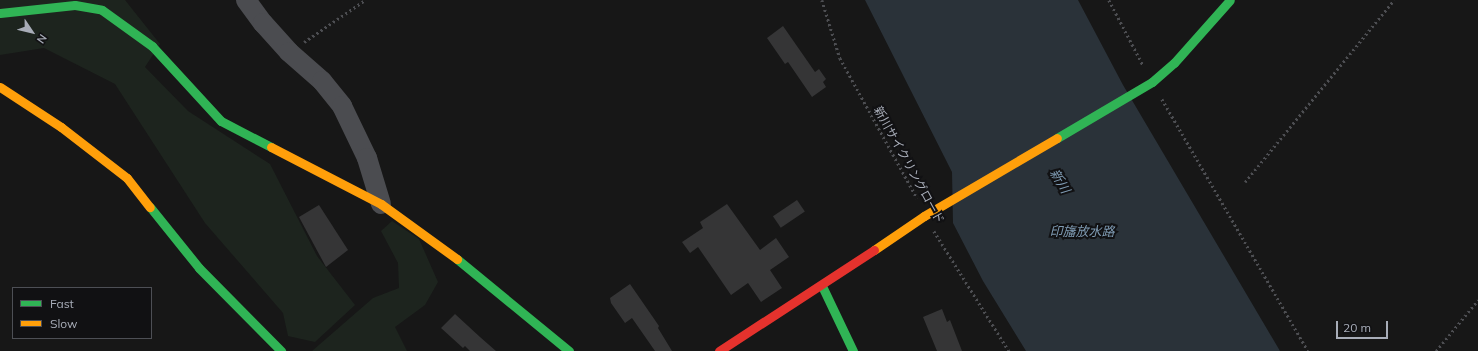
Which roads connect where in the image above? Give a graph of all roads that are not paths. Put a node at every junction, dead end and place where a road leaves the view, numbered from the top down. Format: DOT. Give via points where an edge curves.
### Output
graph roads {
  1 [pos="246,0"];
  2 [pos="1230,0"];
  3 [pos="0,13"];
  4 [pos="0,87"];
  5 [pos="381,204"];
  6 [pos="822,286"];
  7 [pos="281,351"];
  8 [pos="569,351"];
  9 [pos="719,351"];
  10 [pos="853,351"];
  1 -- 5 [label="street" via="263,24 322,82 342,106 367,158"];
  2 -- 6 [label="street" via="1174,62 1152,82 924,216"];
  3 -- 5 [label="street" via="75,5 102,10 152,46 221,121"];
  4 -- 7 [label="street" via="61,127 126,178 199,268"];
  5 -- 8 [label="street" via="454,257"];
  6 -- 9 [label="street"];
  6 -- 10 [label="street"];
}
